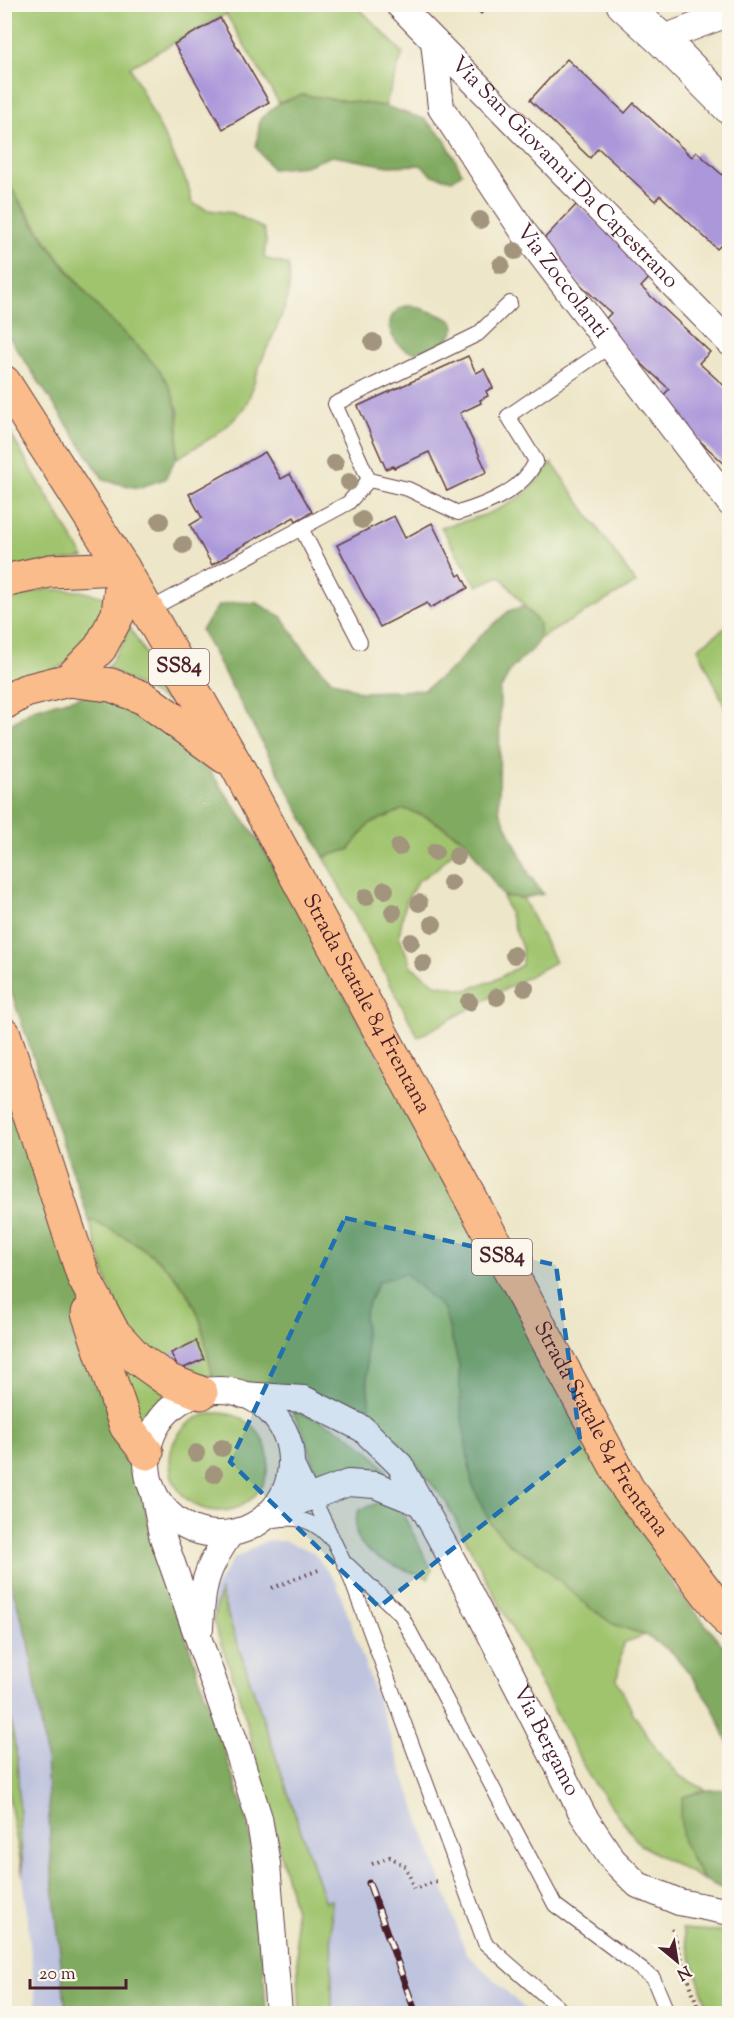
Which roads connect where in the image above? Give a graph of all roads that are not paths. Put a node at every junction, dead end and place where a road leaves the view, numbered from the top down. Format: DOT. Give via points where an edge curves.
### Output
graph roads {
  1 [pos="398,4"];
  2 [pos="623,4"];
  3 [pos="729,13"];
  4 [pos="661,39"];
  5 [pos="434,41"];
  6 [pos="729,108"];
  7 [pos="510,303"];
  8 [pos="729,343"];
  9 [pos="610,346"];
  10 [pos="4,382"];
  11 [pos="369,480"];
  12 [pos="729,503"];
  13 [pos="301,528"];
  14 [pos="123,568"];
  15 [pos="4,581"];
  16 [pos="147,611"];
  17 [pos="360,642"];
  18 [pos="69,680"];
  19 [pos="4,702"];
  20 [pos="236,765"];
  21 [pos="4,1034"];
  22 [pos="84,1278"];
  23 [pos="201,1393"];
  24 [pos="244,1395"];
  25 [pos="290,1446"];
  26 [pos="147,1454"];
  27 [pos="154,1494"];
  28 [pos="312,1495"];
  29 [pos="422,1504"];
  30 [pos="263,1518"];
  31 [pos="230,1534"];
  32 [pos="341,1556"];
  33 [pos="729,1623"];
  34 [pos="199,1641"];
  35 [pos="729,1912"];
  36 [pos="279,2013"];
  37 [pos="560,2013"];
  38 [pos="668,2013"];
  1 -- 5 [label="street, Via San Giovanni Da Capestrano"];
  2 -- 4 [label="street"];
  3 -- 4 [label="street"];
  4 -- 6 [label="street"];
  5 -- 8 [label="street, Via San Giovanni Da Capestrano"];
  5 -- 9 [label="street, Via Zoccolanti" via="441,108 525,234"];
  7 -- 11 [label="lane" via="478,334 335,404"];
  9 -- 11 [label="lane" via="508,416 536,460 532,471 503,494 458,513 408,489"];
  9 -- 12 [label="street, Via Zoccolanti"];
  10 -- 14 [label="main road, Strada Statale 84 Frentana / SS84"];
  11 -- 13 [label="lane" via="348,503"];
  13 -- 16 [label="lane"];
  13 -- 17 [label="lane"];
  14 -- 15 [label="main road" via="50,571"];
  14 -- 16 [label="main road, Strada Statale 84 Frentana / SS84"];
  14 -- 18 [label="main road" via="118,614 100,648"];
  16 -- 20 [label="main road, Strada Statale 84 Frentana / SS84"];
  18 -- 19 [label="main road" via="25,691"];
  18 -- 20 [label="main road" via="111,686 144,698"];
  20 -- 33 [label="main road, Strada Statale 84 Frentana / SS84" via="628,1489"];
  21 -- 22 [label="main road"];
  22 -- 23 [label="main road" via="113,1332 136,1358 168,1380"];
  22 -- 26 [label="main road" via="87,1310 126,1426"];
  23 -- 24 [label="street" via="230,1391"];
  23 -- 26 [label="street" via="185,1399 165,1415"];
  24 -- 25 [label="street" via="273,1415"];
  24 -- 29 [label="street, Via Bergamo" via="304,1399 363,1429 400,1465"];
  25 -- 28 [label="lane"];
  25 -- 30 [label="street" via="289,1482 282,1498"];
  26 -- 27 [label="street"];
  27 -- 31 [label="street" via="177,1522 212,1534"];
  27 -- 34 [label="street" via="162,1535"];
  28 -- 29 [label="street" via="348,1483 375,1485"];
  28 -- 30 [label="street"];
  28 -- 32 [label="lane"];
  29 -- 35 [label="street, Via Bergamo" via="583,1815 613,1860 638,1885 679,1902"];
  30 -- 31 [label="street"];
  30 -- 32 [label="lane" via="315,1524"];
  31 -- 34 [label="street" via="212,1561 203,1588"];
  32 -- 37 [label="lane" via="485,1943 558,2007"];
  32 -- 38 [label="lane" via="401,1615 555,1905 653,1978"];
  34 -- 36 [label="street" via="259,1818 267,1863"];
}
